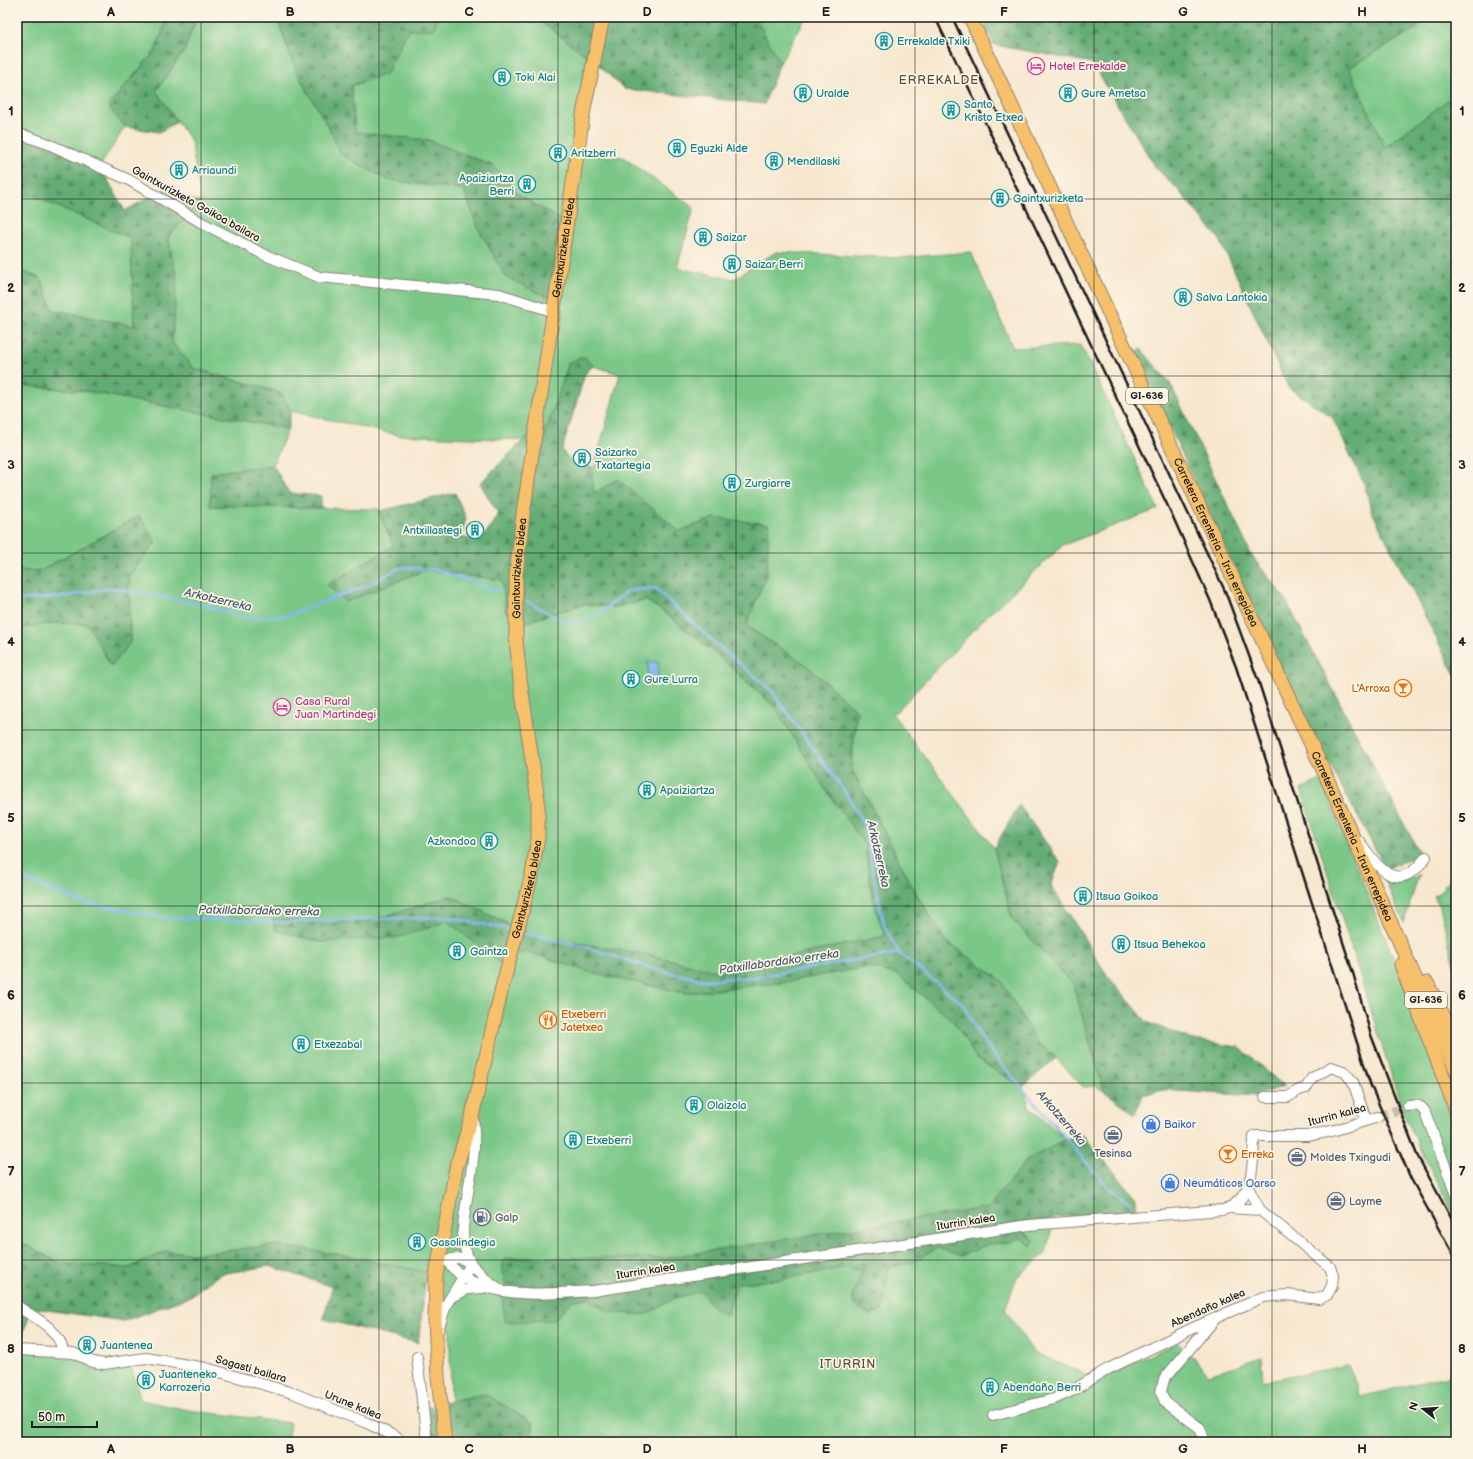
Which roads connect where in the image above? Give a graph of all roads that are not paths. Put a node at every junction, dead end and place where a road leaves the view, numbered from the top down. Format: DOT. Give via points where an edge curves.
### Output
graph roads {
  1 [pos="603,17"];
  2 [pos="970,17"];
  3 [pos="17,133"];
  4 [pos="555,312"];
  5 [pos="1350,829"];
  6 [pos="1426,857"];
  7 [pos="1383,903"];
  8 [pos="1395,931"];
  9 [pos="1456,1040"];
  10 [pos="1456,1070"];
  11 [pos="1265,1097"];
  12 [pos="1408,1106"];
  13 [pos="1456,1110"];
  14 [pos="472,1116"];
  15 [pos="1378,1116"];
  16 [pos="1366,1120"];
  17 [pos="1248,1188"];
  18 [pos="1456,1196"];
  19 [pos="1230,1208"];
  20 [pos="1260,1210"];
  21 [pos="448,1213"];
  22 [pos="447,1261"];
  23 [pos="471,1264"];
  24 [pos="436,1275"];
  25 [pos="463,1277"];
  26 [pos="489,1288"];
  27 [pos="501,1290"];
  28 [pos="451,1297"];
  29 [pos="17,1306"];
  30 [pos="1217,1317"];
  31 [pos="436,1336"];
  32 [pos="17,1350"];
  33 [pos="63,1352"];
  34 [pos="417,1356"];
  35 [pos="293,1393"];
  36 [pos="993,1415"];
  37 [pos="401,1442"];
  38 [pos="427,1442"];
  39 [pos="445,1442"];
  40 [pos="1206,1442"];
  1 -- 4 [label="main road, Gaintxurizketa bidea" via="584,110"];
  2 -- 5 [label="main road, Carretera Errenteria – Irun errepidea / GI-636"];
  3 -- 4 [label="street, Gaintxurizketa Goikoa bailara" via="46,143 129,180 211,228 265,255 319,277 499,294"];
  4 -- 14 [label="main road, Gaintxurizketa bidea" via="523,514 515,590 520,678 538,800 537,843 532,874"];
  5 -- 6 [label="street" via="1387,874 1399,877 1410,875"];
  5 -- 7 [label="main road, Carretera Errenteria – Irun errepidea / GI-636"];
  7 -- 8 [label="main road, Carretera Errenteria – Irun errepidea / GI-636"];
  7 -- 13 [label="main road" via="1384,922"];
  8 -- 9 [label="main road" via="1404,937"];
  8 -- 10 [label="main road, Carretera Errenteria – Irun errepidea / GI-636"];
  11 -- 16 [label="street" via="1288,1097 1306,1088 1312,1078 1331,1067 1345,1072 1353,1082"];
  12 -- 18 [label="street" via="1419,1106 1424,1112"];
  14 -- 21 [label="main road, Gaintxurizketa bidea" via="456,1168"];
  14 -- 22 [label="main road, Gaintxurizketa bidea" via="468,1152"];
  14 -- 23 [label="street" via="474,1153 462,1230"];
  15 -- 16 [label="street, Iturrin kalea"];
  16 -- 17 [label="street, Iturrin kalea" via="1307,1136 1254,1136 1252,1171"];
  17 -- 19 [label="street, Iturrin kalea" via="1242,1199"];
  17 -- 20 [label="street"];
  19 -- 20 [label="street"];
  19 -- 27 [label="street, Iturrin kalea" via="1024,1226 593,1291 548,1294"];
  20 -- 30 [label="street, Abendaño kalea" via="1330,1267 1333,1276 1332,1286 1328,1295 1319,1299 1288,1295 1263,1297"];
  21 -- 22 [label="main road, Gaintxurizketa bidea" via="449,1227 445,1252"];
  21 -- 24 [label="main road, Gaintxurizketa bidea"];
  22 -- 23 [label="street" via="459,1258"];
  22 -- 24 [label="main road, Gaintxurizketa bidea"];
  22 -- 25 [label="street, Iturrin kalea"];
  22 -- 31 [label="main road, Gaintxurizketa bidea"];
  23 -- 25 [label="street"];
  23 -- 27 [label="street"];
  24 -- 31 [label="main road, Gaintxurizketa bidea"];
  25 -- 26 [label="street, Iturrin kalea"];
  25 -- 28 [label="street"];
  26 -- 27 [label="street, Iturrin kalea"];
  26 -- 28 [label="street, Iturrin kalea" via="468,1289"];
  28 -- 31 [label="street"];
  29 -- 33 [label="street" via="57,1336 62,1343"];
  30 -- 36 [label="street, Abendaño kalea" via="1106,1370 1054,1399"];
  30 -- 40 [label="street" via="1164,1379 1161,1392 1165,1402 1200,1428"];
  31 -- 39 [label="main road, Gaintxurizketa bidea"];
  32 -- 33 [label="street, Sagasti bailara"];
  33 -- 35 [label="street, Sagasti bailara" via="104,1364 146,1358 162,1359 206,1368"];
  34 -- 38 [label="street"];
  35 -- 37 [label="street, Urune kalea" via="367,1422"];
}
